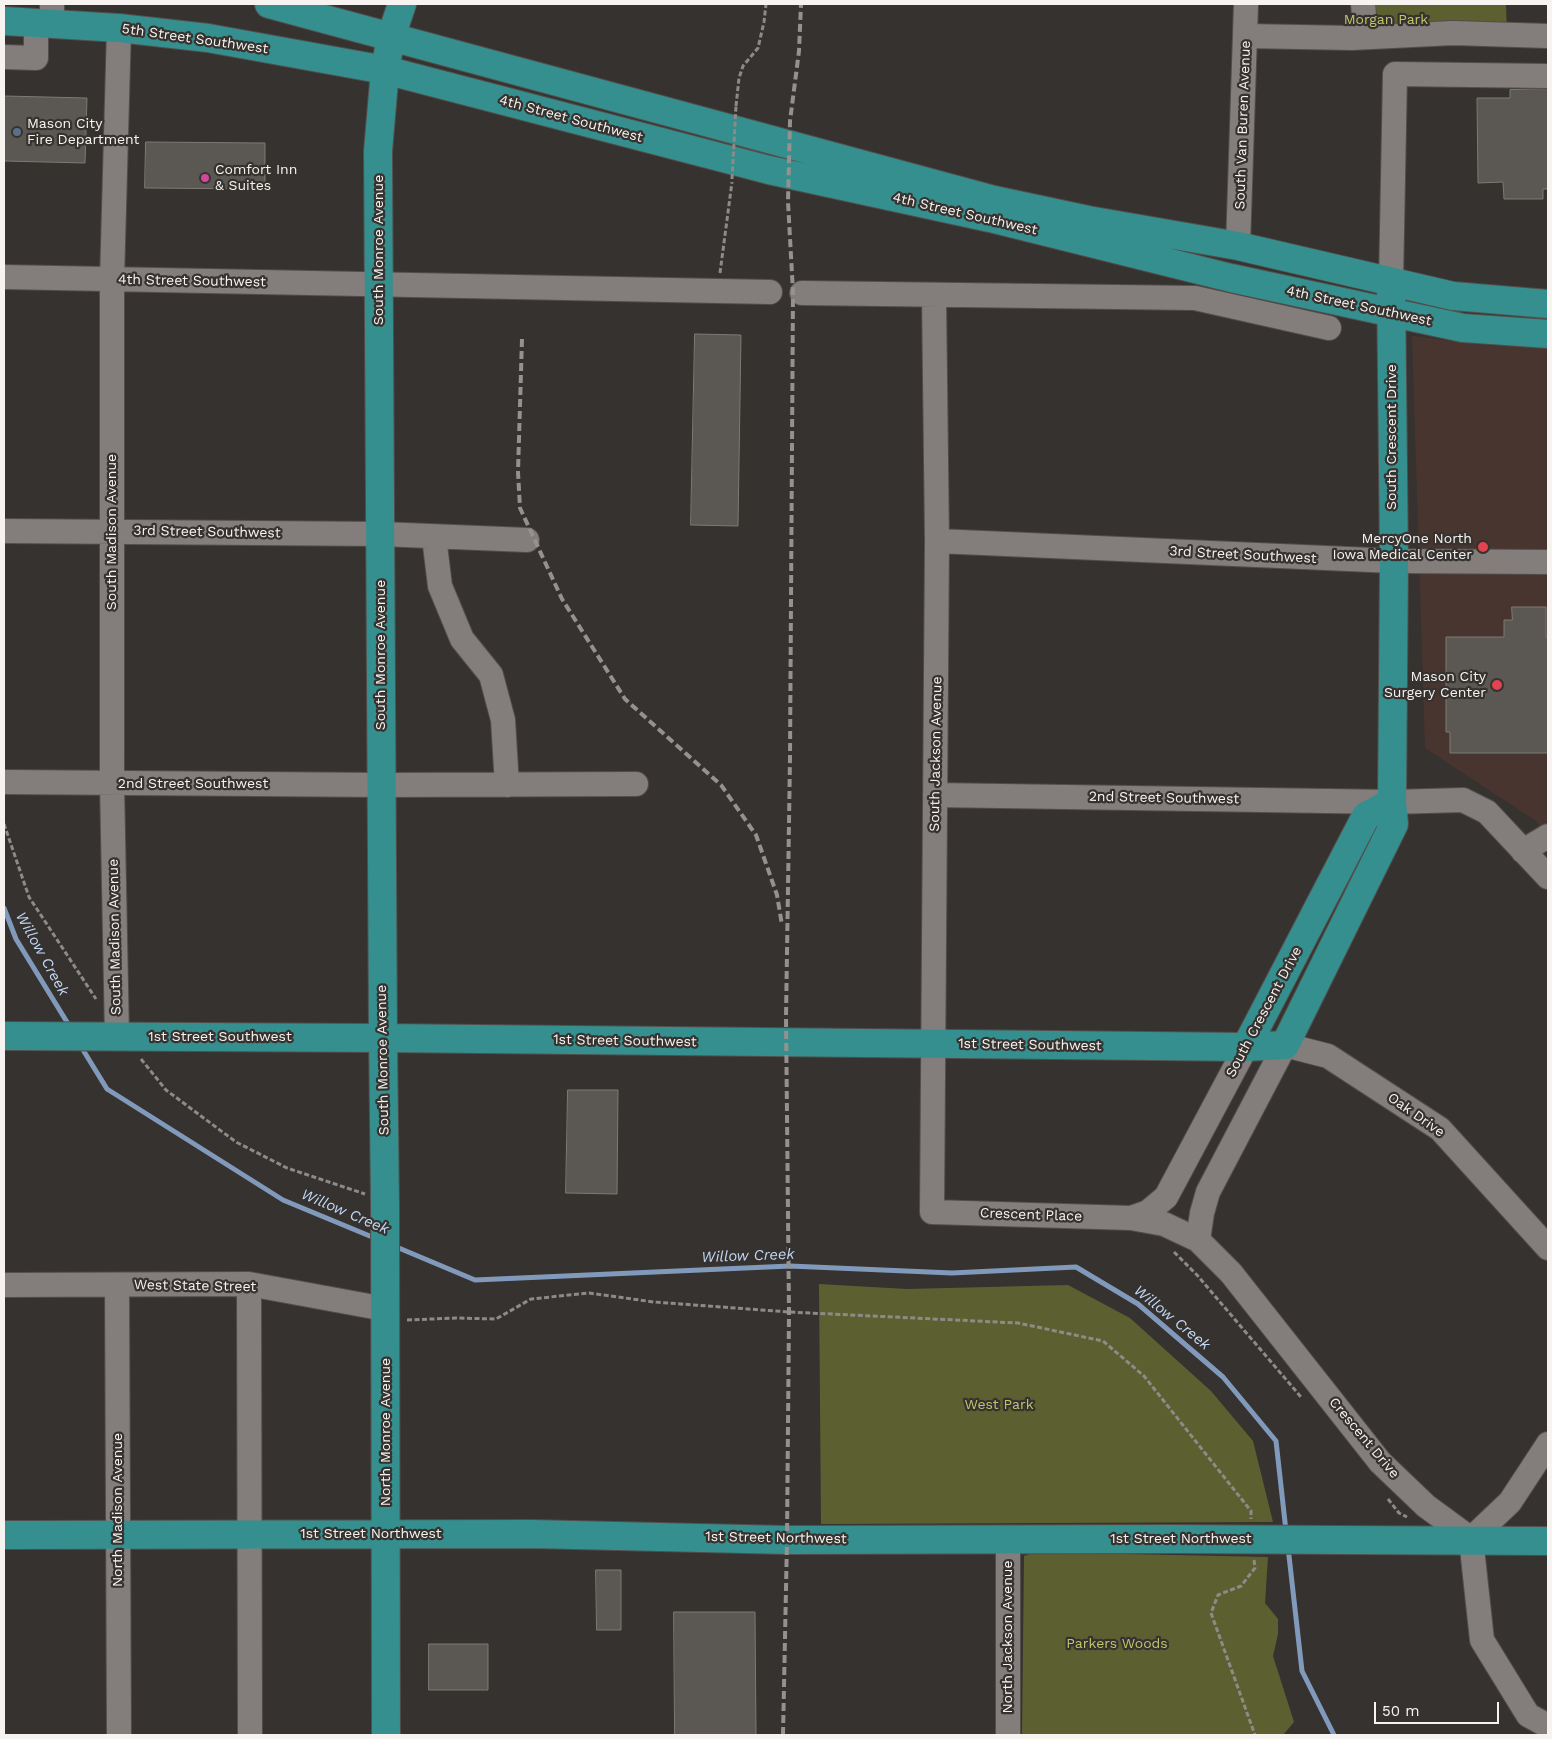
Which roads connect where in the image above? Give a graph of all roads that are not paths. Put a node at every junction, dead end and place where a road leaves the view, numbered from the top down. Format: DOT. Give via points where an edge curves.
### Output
graph roads {
  1 [pos="269,4"];
  2 [pos="402,4"];
  3 [pos="1246,4"];
  4 [pos="1363,4"];
  5 [pos="47,17"];
  6 [pos="4,21"];
  7 [pos="119,28"];
  8 [pos="1246,36"];
  9 [pos="1548,36"];
  10 [pos="391,37"];
  11 [pos="1366,37"];
  12 [pos="4,58"];
  13 [pos="385,70"];
  14 [pos="1548,76"];
  15 [pos="1238,246"];
  16 [pos="4,277"];
  17 [pos="112,280"];
  18 [pos="1391,282"];
  19 [pos="379,285"];
  20 [pos="770,292"];
  21 [pos="802,293"];
  22 [pos="934,296"];
  23 [pos="1548,304"];
  24 [pos="1392,313"];
  25 [pos="1329,328"];
  26 [pos="1548,334"];
  27 [pos="4,531"];
  28 [pos="112,532"];
  29 [pos="380,534"];
  30 [pos="434,537"];
  31 [pos="526,540"];
  32 [pos="937,541"];
  33 [pos="1394,561"];
  34 [pos="1548,562"];
  35 [pos="4,782"];
  36 [pos="112,784"];
  37 [pos="636,784"];
  38 [pos="382,785"];
  39 [pos="507,785"];
  40 [pos="935,795"];
  41 [pos="1392,802"];
  42 [pos="1548,836"];
  43 [pos="1523,851"];
  44 [pos="1548,877"];
  45 [pos="4,1036"];
  46 [pos="114,1037"];
  47 [pos="383,1038"];
  48 [pos="933,1044"];
  49 [pos="1285,1045"];
  50 [pos="1246,1047"];
  51 [pos="932,1212"];
  52 [pos="1131,1218"];
  53 [pos="1198,1240"];
  54 [pos="1548,1248"];
  55 [pos="249,1284"];
  56 [pos="4,1285"];
  57 [pos="117,1286"];
  58 [pos="391,1308"];
  59 [pos="1548,1444"];
  60 [pos="250,1534"];
  61 [pos="386,1534"];
  62 [pos="4,1535"];
  63 [pos="119,1535"];
  64 [pos="1008,1538"];
  65 [pos="1471,1539"];
  66 [pos="1548,1541"];
  67 [pos="1548,1726"];
  68 [pos="119,1735"];
  69 [pos="250,1735"];
  70 [pos="386,1735"];
  71 [pos="1008,1735"];
  1 -- 10 [label="main road, 4th Street Southwest"];
  2 -- 10 [label="main road, South Monroe Avenue"];
  3 -- 8 [label="street, South Van Buren Avenue"];
  4 -- 11 [label="street"];
  5 -- 6 [label="main road, 5th Street Southwest"];
  5 -- 7 [label="main road, 5th Street Southwest"];
  5 -- 12 [label="street" via="36,58"];
  7 -- 13 [label="main road, 5th Street Southwest" via="208,38"];
  7 -- 17 [label="street, South Madison Avenue"];
  8 -- 11 [label="street"];
  8 -- 15 [label="street, South Van Buren Avenue"];
  9 -- 11 [label="street" via="1454,33"];
  10 -- 13 [label="main road, South Monroe Avenue"];
  10 -- 15 [label="main road, 4th Street Southwest" via="994,200"];
  13 -- 19 [label="main road, South Monroe Avenue" via="378,151"];
  13 -- 24 [label="main road, 4th Street Southwest" via="769,170 990,218 1231,278"];
  14 -- 18 [label="street" via="1395,74"];
  15 -- 18 [label="main road, 4th Street Southwest"];
  16 -- 17 [label="street, 4th Street Southwest"];
  17 -- 19 [label="street, 4th Street Southwest"];
  17 -- 28 [label="street, South Madison Avenue"];
  18 -- 23 [label="main road, 4th Street Southwest" via="1453,296"];
  18 -- 24 [label="main road, South Crescent Drive"];
  19 -- 20 [label="street, 4th Street Southwest"];
  19 -- 29 [label="main road, South Monroe Avenue"];
  21 -- 22 [label="street, 4th Street Southwest"];
  22 -- 25 [label="street, 4th Street Southwest" via="1195,298"];
  22 -- 32 [label="street, South Jackson Avenue"];
  24 -- 26 [label="main road, 4th Street Southwest" via="1463,328"];
  24 -- 33 [label="main road, South Crescent Drive"];
  27 -- 28 [label="street, 3rd Street Southwest"];
  28 -- 29 [label="street, 3rd Street Southwest"];
  28 -- 36 [label="street, South Madison Avenue"];
  29 -- 30 [label="street, 3rd Street Southwest"];
  29 -- 38 [label="main road, South Monroe Avenue"];
  30 -- 31 [label="street, 3rd Street Southwest"];
  30 -- 39 [label="street" via="440,586 462,638 491,675 503,720"];
  32 -- 33 [label="street, 3rd Street Southwest"];
  32 -- 40 [label="street, South Jackson Avenue"];
  33 -- 34 [label="street, 3rd Street Southwest"];
  33 -- 41 [label="main road, South Crescent Drive"];
  35 -- 36 [label="street, 2nd Street Southwest"];
  36 -- 38 [label="street, 2nd Street Southwest"];
  36 -- 46 [label="street, South Madison Avenue"];
  37 -- 39 [label="street, 2nd Street Southwest"];
  38 -- 39 [label="street, 2nd Street Southwest"];
  38 -- 47 [label="main road, South Monroe Avenue"];
  40 -- 41 [label="street, 2nd Street Southwest"];
  40 -- 48 [label="street, South Jackson Avenue"];
  41 -- 43 [label="street, 2nd Street Southwest" via="1464,800 1487,812"];
  41 -- 49 [label="main road, South Crescent Drive" via="1394,824"];
  41 -- 50 [label="main road, South Crescent Drive" via="1366,816"];
  42 -- 43 [label="street"];
  43 -- 44 [label="street, 2nd Street Southwest"];
  45 -- 46 [label="main road, 1st Street Southwest"];
  46 -- 47 [label="main road, 1st Street Southwest"];
  47 -- 48 [label="main road, 1st Street Southwest"];
  47 -- 58 [label="main road, South Monroe Avenue" via="385,1208"];
  48 -- 50 [label="main road, 1st Street Southwest"];
  48 -- 51 [label="street, South Jackson Avenue"];
  49 -- 50 [label="main road, Oak Drive"];
  49 -- 53 [label="street, South Crescent Drive" via="1208,1192"];
  49 -- 54 [label="street, Oak Drive" via="1328,1056 1440,1129"];
  50 -- 52 [label="street, South Crescent Drive" via="1166,1197 1148,1212"];
  51 -- 52 [label="street, Crescent Place"];
  52 -- 53 [label="street, Crescent Drive" via="1164,1224"];
  53 -- 65 [label="street, Crescent Drive" via="1231,1273 1380,1462 1426,1506"];
  55 -- 57 [label="street, West State Street"];
  55 -- 58 [label="street, West State Street"];
  55 -- 60 [label="street"];
  56 -- 57 [label="street, West State Street"];
  57 -- 63 [label="street, North Madison Avenue"];
  58 -- 61 [label="main road, North Monroe Avenue"];
  59 -- 65 [label="street" via="1510,1502"];
  60 -- 61 [label="main road, 1st Street Northwest"];
  60 -- 63 [label="main road, 1st Street Northwest"];
  60 -- 69 [label="street"];
  61 -- 64 [label="main road, 1st Street Northwest" via="787,1540"];
  61 -- 70 [label="main road, North Monroe Avenue"];
  62 -- 63 [label="main road, 1st Street Northwest"];
  63 -- 68 [label="street, North Madison Avenue"];
  64 -- 65 [label="main road, 1st Street Northwest, bridge"];
  64 -- 71 [label="street, North Jackson Avenue"];
  65 -- 66 [label="main road, 1st Street Northwest"];
  65 -- 67 [label="street" via="1482,1640 1528,1716"];
}
